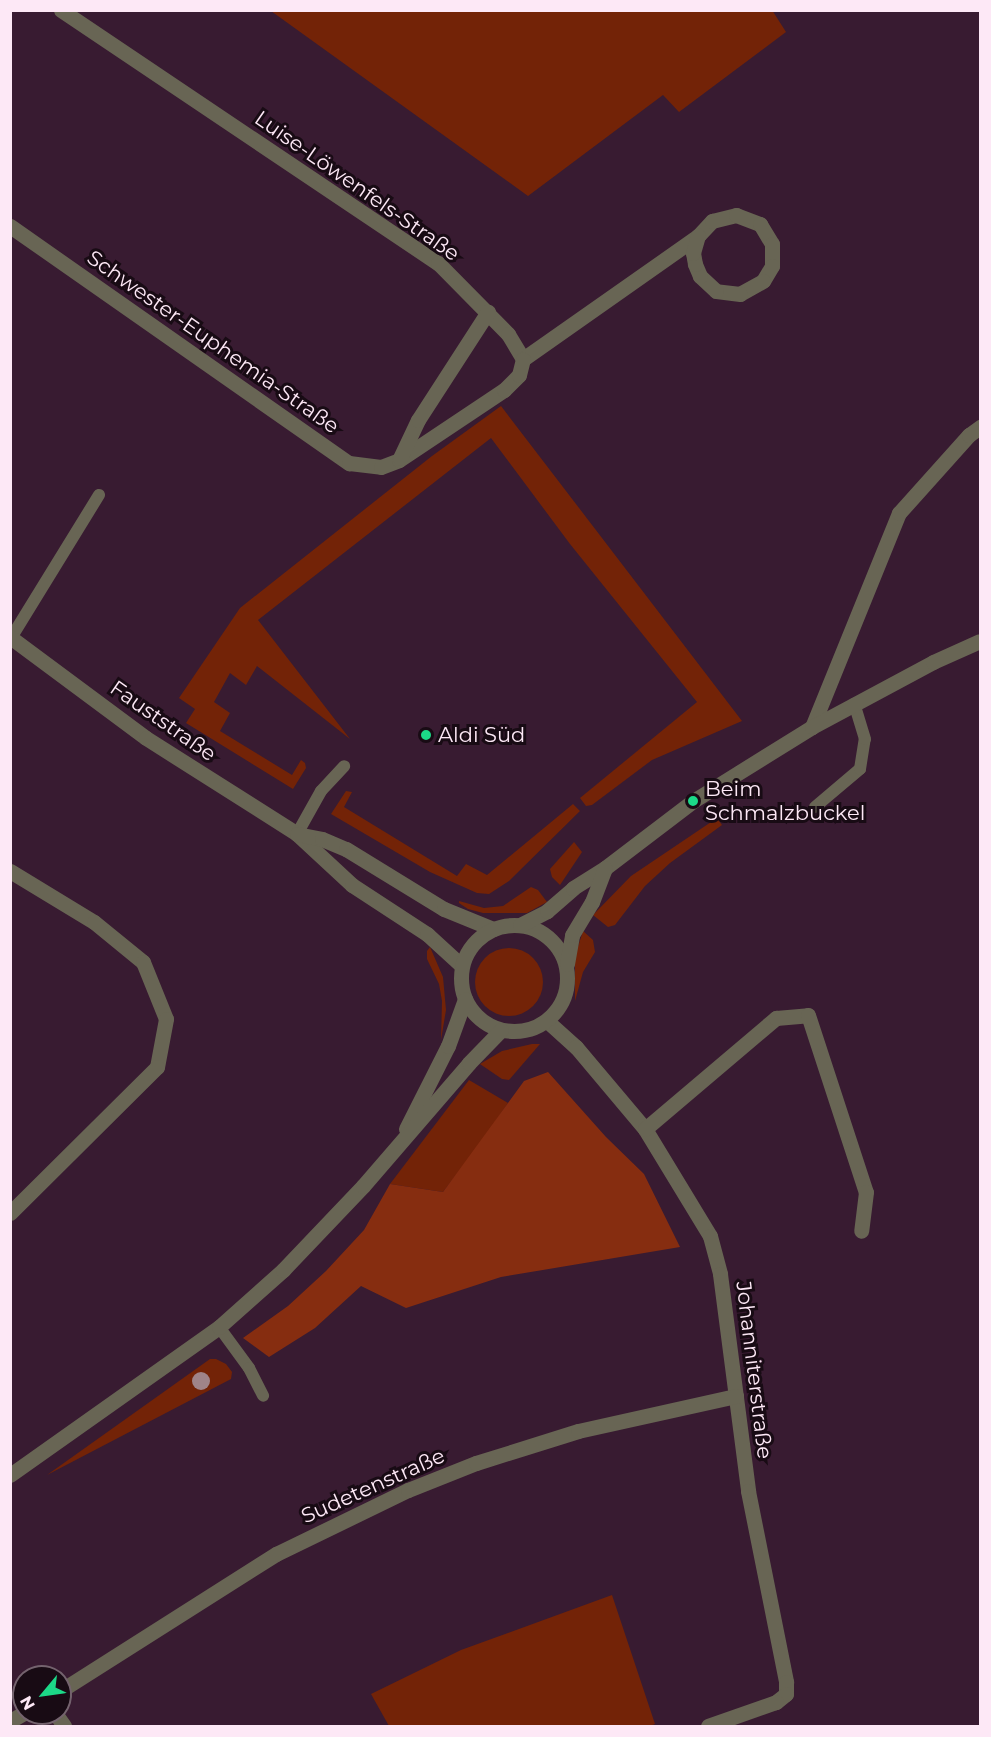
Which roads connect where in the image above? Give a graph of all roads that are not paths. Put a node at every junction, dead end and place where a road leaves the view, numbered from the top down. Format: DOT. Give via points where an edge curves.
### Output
graph roads {
  1 [pos="61,10"];
  2 [pos="10,226"];
  3 [pos="698,236"];
  4 [pos="488,312"];
  5 [pos="523,358"];
  6 [pos="981,427"];
  7 [pos="399,460"];
  8 [pos="99,495"];
  9 [pos="11,637"];
  10 [pos="981,642"];
  11 [pos="854,704"];
  12 [pos="812,727"];
  13 [pos="344,766"];
  14 [pos="815,807"];
  15 [pos="297,834"];
  16 [pos="605,868"];
  17 [pos="10,871"];
  18 [pos="520,925"];
  19 [pos="493,929"];
  20 [pos="462,966"];
  21 [pos="567,967"];
  22 [pos="465,999"];
  23 [pos="547,1021"];
  24 [pos="501,1030"];
  25 [pos="645,1129"];
  26 [pos="398,1144"];
  27 [pos="10,1214"];
  28 [pos="861,1231"];
  29 [pos="219,1327"];
  30 [pos="262,1396"];
  31 [pos="736,1396"];
  32 [pos="10,1475"];
  33 [pos="72,1683"];
  34 [pos="708,1726"];
  1 -- 4 [label="street, Luise-Löwenfels-Straße" via="438,263"];
  2 -- 7 [label="street, Schwester-Euphemia-Straße" via="349,463 381,467"];
  3 -- 3 [label="street" via="712,221 736,215 760,225 772,244 772,266 763,281 740,294 716,291 700,276 695,264 693,253"];
  3 -- 5 [label="street"];
  4 -- 5 [label="street, Luise-Löwenfels-Straße"];
  4 -- 7 [label="street" via="418,420"];
  5 -- 7 [label="street, Schwester-Euphemia-Straße" via="519,375 504,390"];
  6 -- 12 [label="street" via="969,435 899,513"];
  8 -- 9 [label="lane"];
  9 -- 15 [label="street, Fauststraße" via="146,738"];
  10 -- 11 [label="street" via="933,662"];
  11 -- 12 [label="street"];
  11 -- 14 [label="lane" via="865,739 860,769"];
  12 -- 16 [label="street" via="693,801"];
  13 -- 15 [label="lane" via="321,791"];
  15 -- 19 [label="street, Fauststraße" via="346,849 444,909"];
  15 -- 20 [label="street, Fauststraße" via="352,885 427,934"];
  16 -- 18 [label="street" via="547,911"];
  16 -- 21 [label="street" via="572,935"];
  17 -- 27 [label="street" via="94,922 143,962 166,1019 157,1068"];
  18 -- 19 [label="street"];
  18 -- 21 [label="street" via="548,937"];
  19 -- 20 [label="street" via="471,946"];
  20 -- 22 [label="street"];
  21 -- 23 [label="street" via="565,996"];
  22 -- 24 [label="street" via="479,1018"];
  22 -- 26 [label="street" via="448,1046"];
  23 -- 24 [label="street" via="533,1029"];
  23 -- 25 [label="street, Johanniterstraße" via="576,1047"];
  24 -- 26 [label="street"];
  25 -- 28 [label="street" via="776,1018 808,1015 866,1192"];
  25 -- 31 [label="street, Johanniterstraße" via="710,1236 720,1274"];
  26 -- 29 [label="street" via="283,1270"];
  29 -- 30 [label="lane" via="249,1368"];
  29 -- 32 [label="street"];
  31 -- 33 [label="street, Sudetenstraße" via="578,1431 476,1463 408,1490 276,1554"];
  31 -- 34 [label="street, Johanniterstraße" via="748,1491 786,1694 776,1702"];
}
